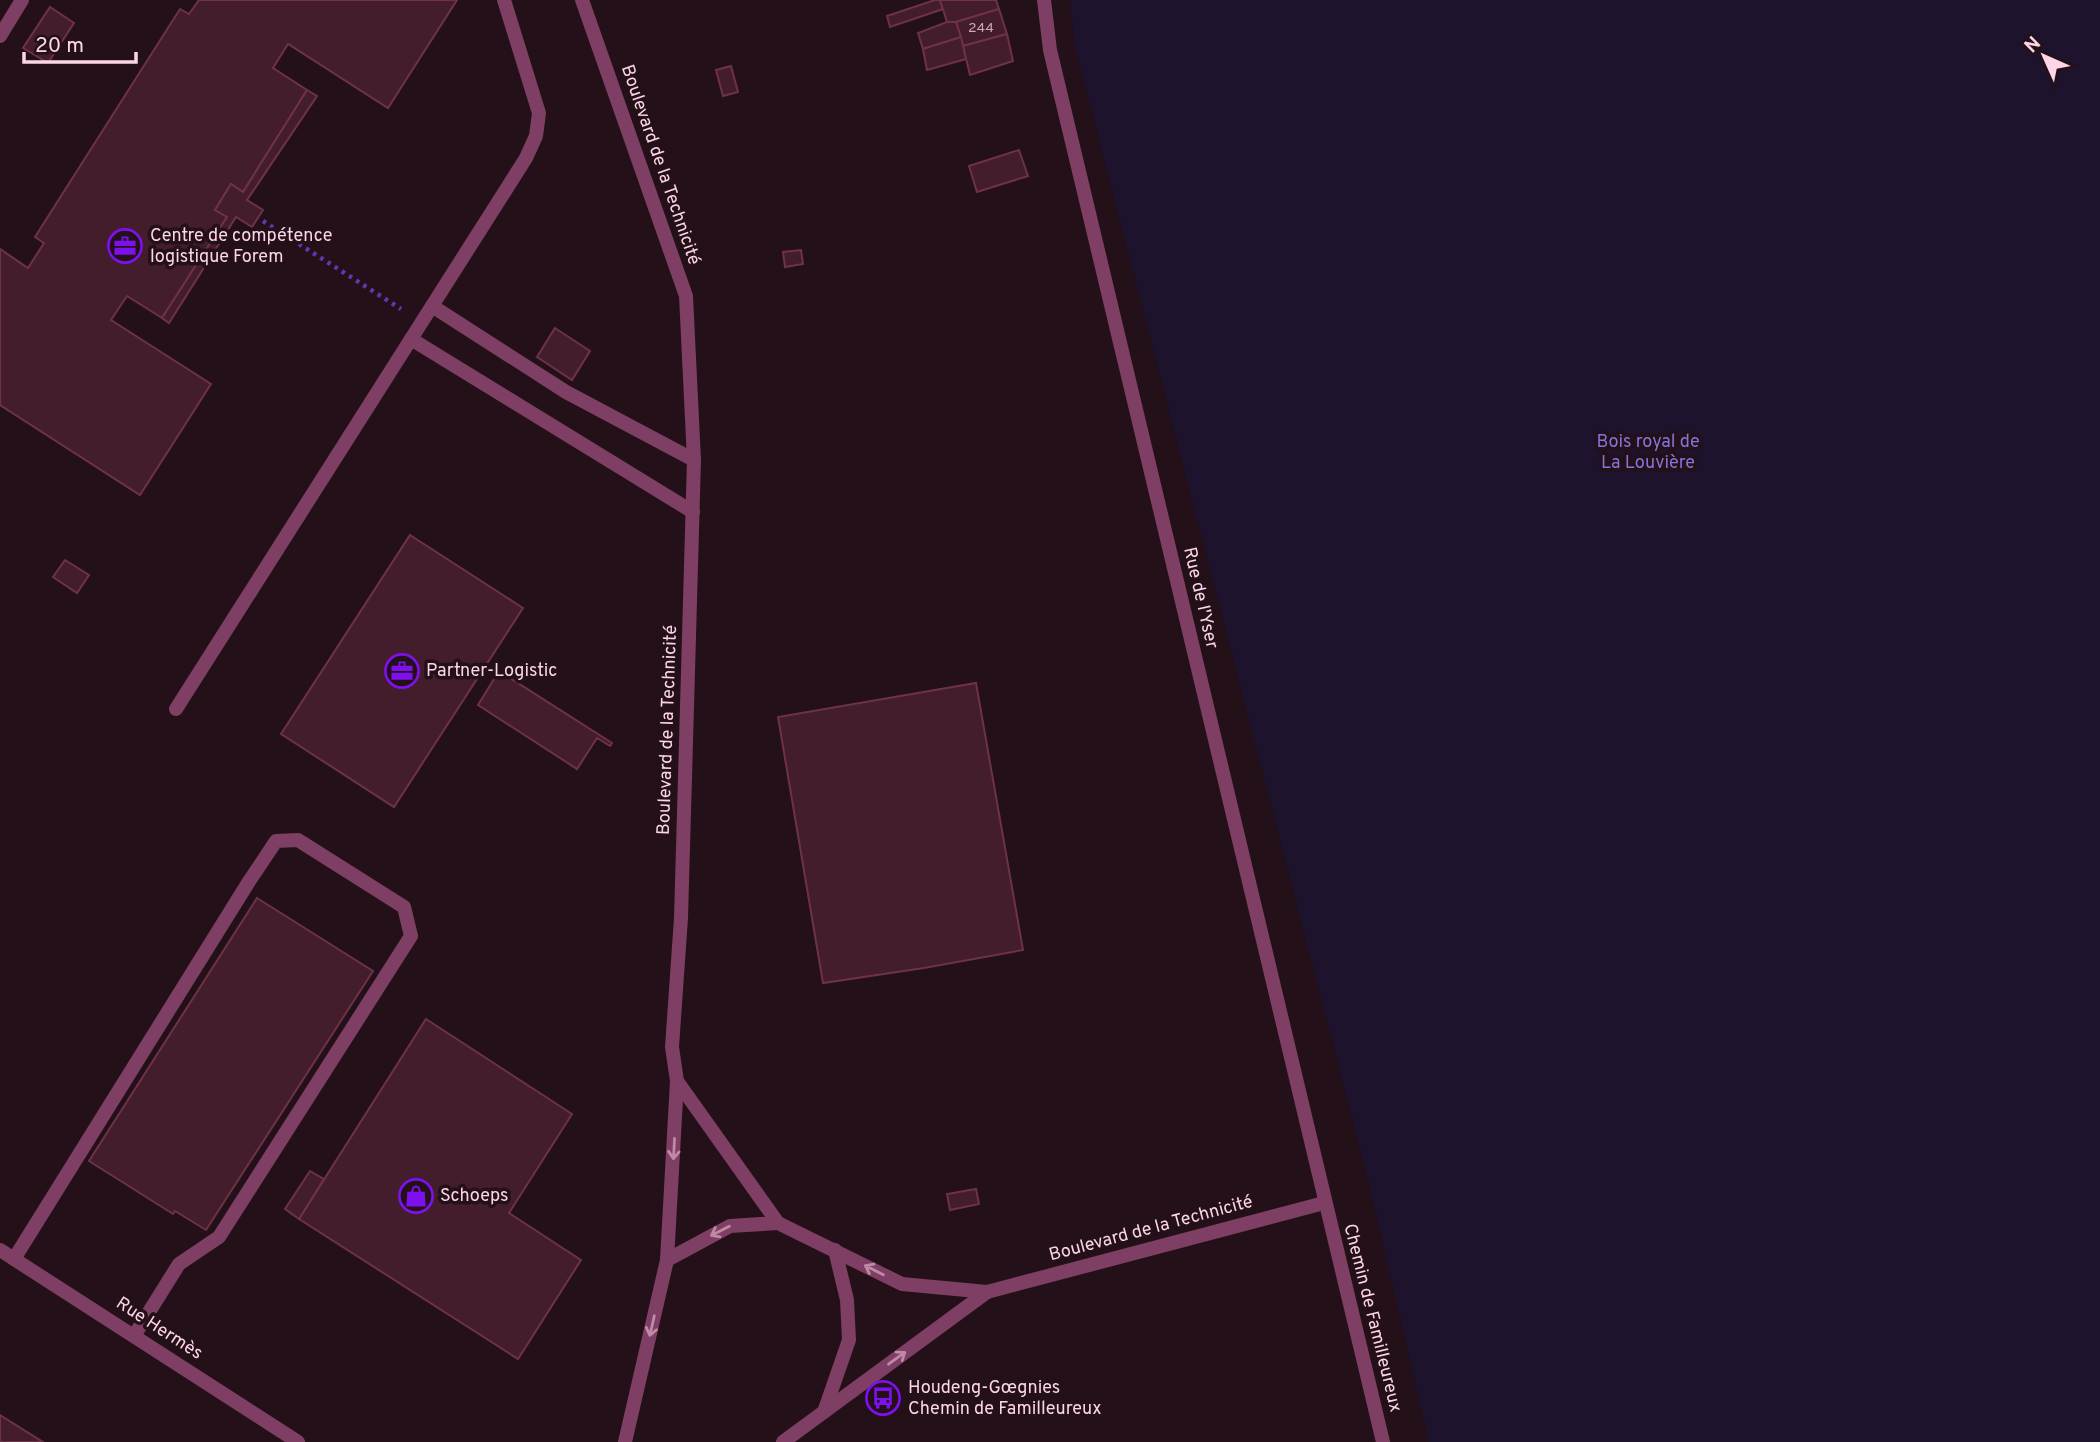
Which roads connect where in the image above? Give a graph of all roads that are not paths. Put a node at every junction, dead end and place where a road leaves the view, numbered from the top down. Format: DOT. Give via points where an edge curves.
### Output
graph roads {
  1 [pos="22,0"];
  2 [pos="504,0"];
  3 [pos="582,0"];
  4 [pos="1044,0"];
  5 [pos="0,36"];
  6 [pos="432,306"];
  7 [pos="411,339"];
  8 [pos="694,460"];
  9 [pos="693,512"];
  10 [pos="176,709"];
  11 [pos="677,1081"];
  12 [pos="1324,1203"];
  13 [pos="778,1223"];
  14 [pos="0,1250"];
  15 [pos="835,1250"];
  16 [pos="14,1259"];
  17 [pos="667,1260"];
  18 [pos="987,1292"];
  19 [pos="134,1336"];
  20 [pos="824,1412"];
  21 [pos="298,1442"];
  22 [pos="625,1442"];
  23 [pos="783,1442"];
  24 [pos="1383,1442"];
  1 -- 5 [label="street"];
  2 -- 6 [label="street" via="540,113 536,136"];
  3 -- 8 [label="street, Boulevard de la Technicité" via="686,296"];
  4 -- 12 [label="street, Rue de l'Yser" via="1053,63"];
  6 -- 7 [label="street"];
  6 -- 8 [label="street" via="566,392"];
  7 -- 9 [label="street"];
  7 -- 10 [label="street"];
  8 -- 9 [label="street, Boulevard de la Technicité"];
  9 -- 11 [label="street, Boulevard de la Technicité" via="681,918 672,1047"];
  11 -- 13 [label="street, Boulevard de la Technicité"];
  11 -- 17 [label="street, one-way"];
  12 -- 18 [label="street, Boulevard de la Technicité"];
  12 -- 24 [label="street, Chemin de Familleureux"];
  13 -- 15 [label="street, Boulevard de la Technicité"];
  13 -- 17 [label="street, one-way" via="730,1226"];
  14 -- 16 [label="street, Rue Hermès"];
  18 -- 15 [label="street, Boulevard de la Technicité, one-way" via="902,1284"];
  15 -- 20 [label="street" via="847,1300 849,1340"];
  16 -- 19 [label="street, Rue Hermès"];
  16 -- 19 [label="street" via="276,841 298,840 404,907 411,936 219,1237 179,1264"];
  17 -- 22 [label="street, one-way"];
  20 -- 18 [label="street, Boulevard de la Technicité, one-way"];
  19 -- 21 [label="street, Rue Hermès"];
  20 -- 23 [label="street, Boulevard de la Technicité"];
}
